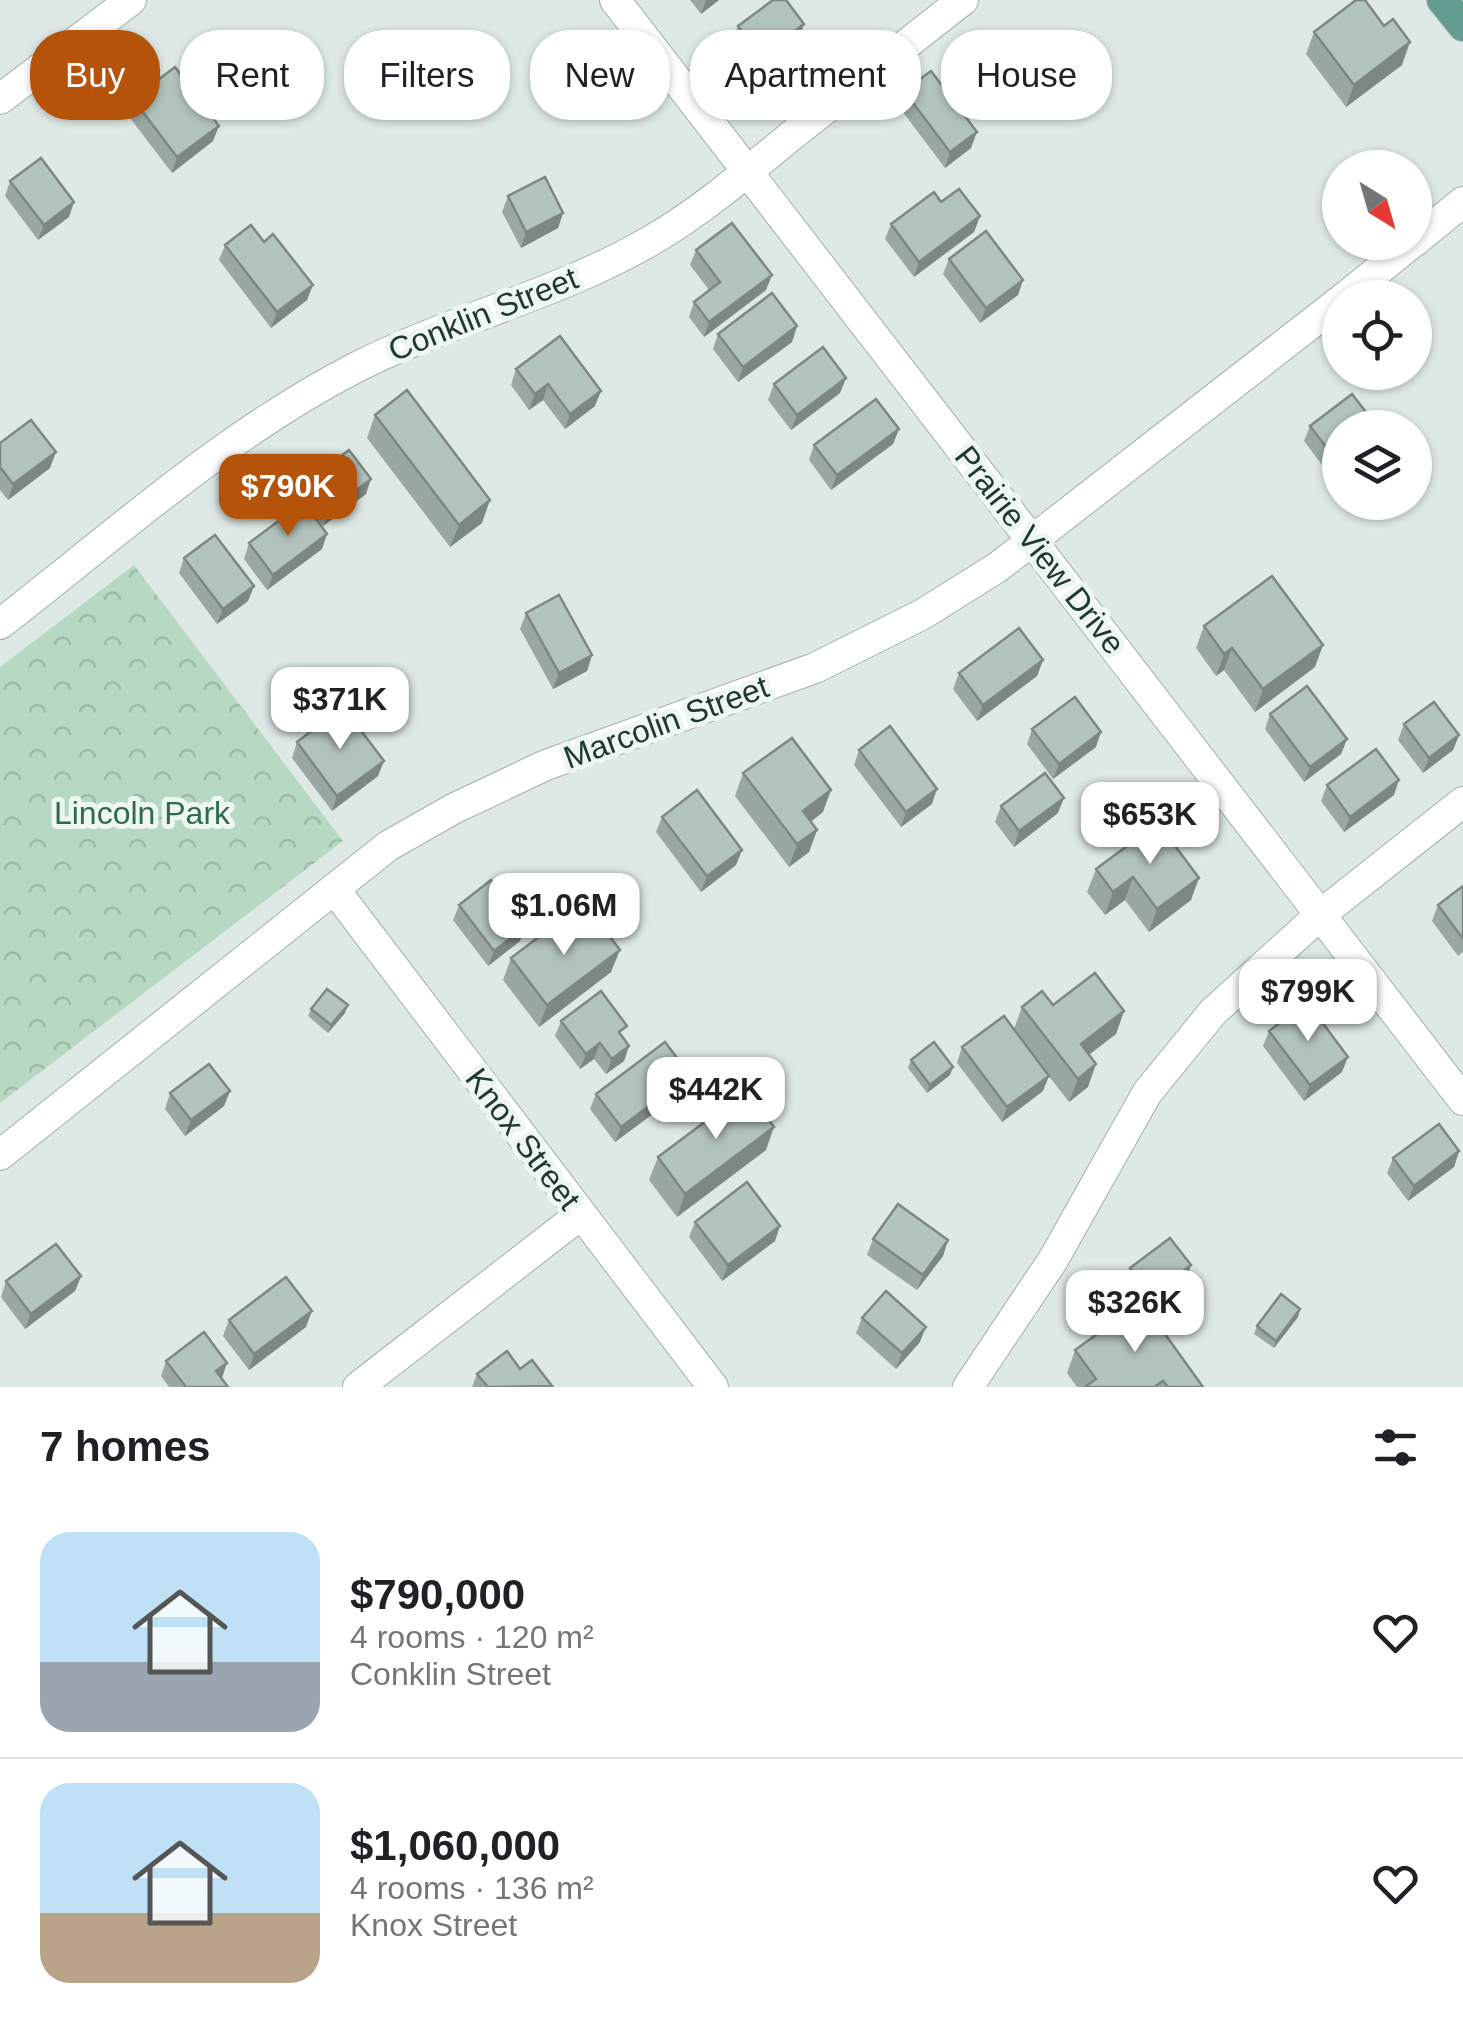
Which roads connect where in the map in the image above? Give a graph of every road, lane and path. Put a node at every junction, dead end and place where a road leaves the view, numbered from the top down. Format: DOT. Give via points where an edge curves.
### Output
graph roads {
  1 [pos="131,0"];
  2 [pos="616,0"];
  3 [pos="962,0"];
  4 [pos="1442,0"];
  5 [pos="95,11"];
  6 [pos="1463,26"];
  7 [pos="0,100"];
  8 [pos="748,174"];
  9 [pos="1463,202"];
  10 [pos="1432,227"];
  11 [pos="1391,260"];
  12 [pos="1366,280"];
  13 [pos="1322,315"];
  14 [pos="1032,542"];
  15 [pos="0,624"];
  16 [pos="1463,802"];
  17 [pos="336,890"];
  18 [pos="1320,915"];
  19 [pos="1463,1100"];
  20 [pos="0,1156"];
  21 [pos="580,1215"];
  22 [pos="358,1387"];
  23 [pos="712,1387"];
  24 [pos="968,1387"];
  1 -- 5 [label="street"];
  2 -- 8 [label="street, Prairie View Drive"];
  3 -- 8 [label="street, Conklin Street"];
  4 -- 6 [label="main road"];
  5 -- 7 [label="street"];
  8 -- 14 [label="street, Prairie View Drive"];
  8 -- 15 [label="street, Conklin Street" via="648,242 516,304 412,342 284,406"];
  9 -- 10 [label="street, Marcolin Street"];
  11 -- 12 [label="street, Marcolin Street"];
  13 -- 14 [label="street, Marcolin Street"];
  14 -- 17 [label="street, Marcolin Street" via="922,614 815,668 546,766 454,809 388,846"];
  14 -- 18 [label="street, Prairie View Drive"];
  16 -- 18 [label="street"];
  17 -- 20 [label="street, Marcolin Street"];
  17 -- 21 [label="street, Knox Street"];
  18 -- 19 [label="street, Prairie View Drive"];
  18 -- 24 [label="street" via="1213,1012 1147,1093 1053,1260"];
  21 -- 22 [label="street"];
  21 -- 23 [label="street, Knox Street"];
}
